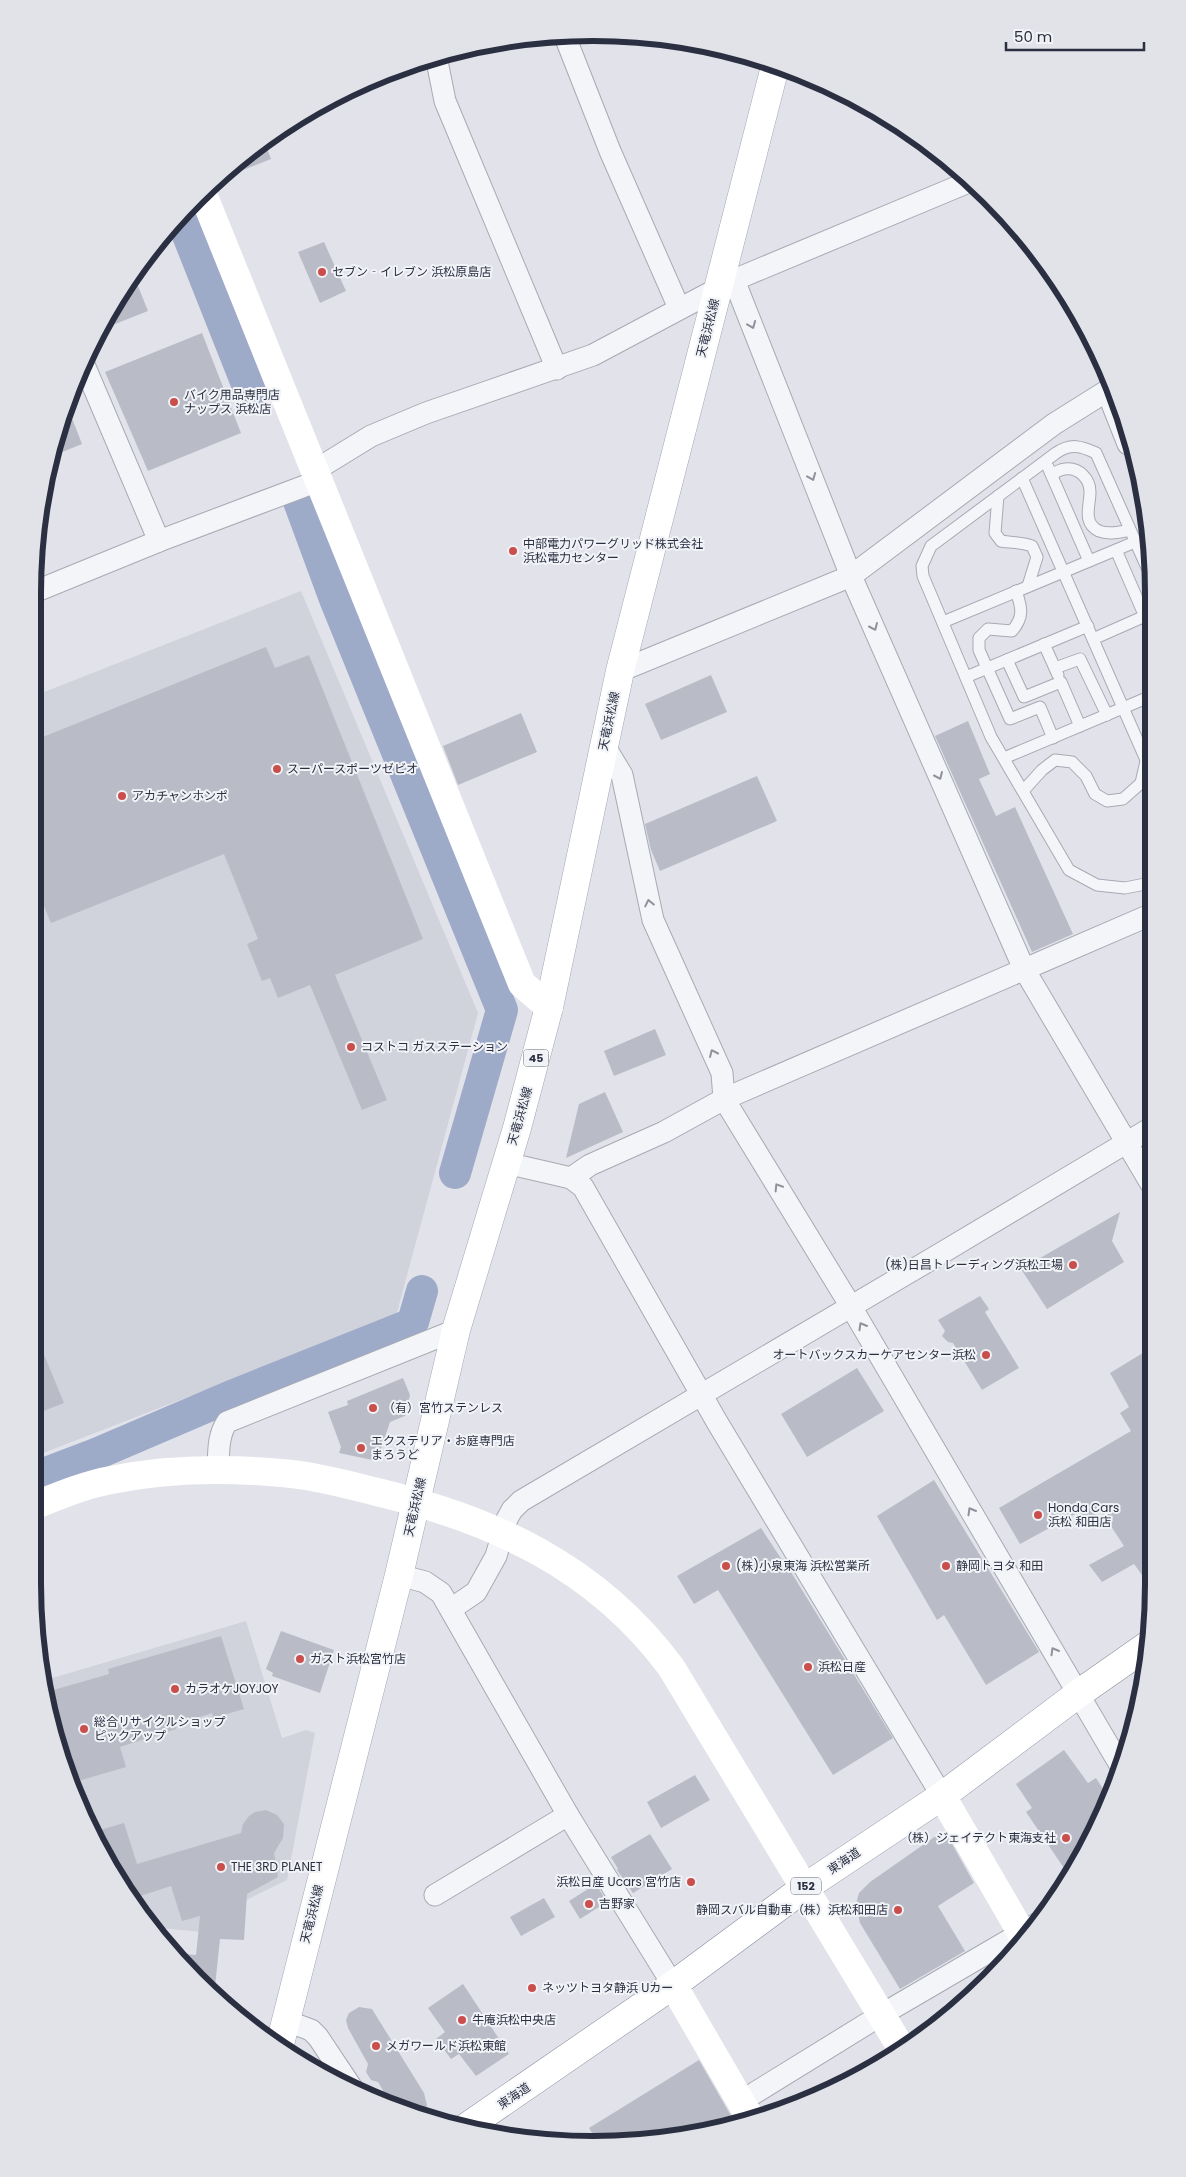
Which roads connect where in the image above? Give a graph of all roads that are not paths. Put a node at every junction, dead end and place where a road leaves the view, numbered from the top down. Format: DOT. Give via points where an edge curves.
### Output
graph roads {
  1 [pos="567,42"];
  2 [pos="438,64"];
  3 [pos="772,72"];
  4 [pos="963,184"];
  5 [pos="206,200"];
  6 [pos="726,285"];
  7 [pos="679,308"];
  8 [pos="556,369"];
  9 [pos="87,372"];
  10 [pos="1106,391"];
  11 [pos="1045,461"];
  12 [pos="1051,474"];
  13 [pos="316,476"];
  14 [pos="1022,478"];
  15 [pos="998,496"];
  16 [pos="1130,530"];
  17 [pos="159,541"];
  18 [pos="1136,542"];
  19 [pos="1116,550"];
  20 [pos="1089,561"];
  21 [pos="1144,561"];
  22 [pos="1063,572"];
  23 [pos="851,576"];
  24 [pos="1028,586"];
  25 [pos="41,589"];
  26 [pos="1016,592"];
  27 [pos="1145,616"];
  28 [pos="943,622"];
  29 [pos="1145,622"];
  30 [pos="1088,626"];
  31 [pos="1093,639"];
  32 [pos="1044,644"];
  33 [pos="1007,660"];
  34 [pos="987,668"];
  35 [pos="1054,668"];
  36 [pos="620,670"];
  37 [pos="966,677"];
  38 [pos="1061,682"];
  39 [pos="1145,699"];
  40 [pos="1124,708"];
  41 [pos="1106,715"];
  42 [pos="1080,726"];
  43 [pos="1053,738"];
  44 [pos="604,745"];
  45 [pos="1004,758"];
  46 [pos="1145,758"];
  47 [pos="1145,774"];
  48 [pos="1023,791"];
  49 [pos="1145,884"];
  50 [pos="1145,917"];
  51 [pos="1024,969"];
  52 [pos="549,1007"];
  53 [pos="724,1099"];
  54 [pos="1145,1132"];
  55 [pos="1127,1142"];
  56 [pos="506,1163"];
  57 [pos="1145,1174"];
  58 [pos="571,1178"];
  59 [pos="850,1305"];
  60 [pos="456,1330"];
  61 [pos="704,1395"];
  62 [pos="218,1471"];
  63 [pos="416,1501"];
  64 [pos="41,1503"];
  65 [pos="503,1532"];
  66 [pos="399,1575"];
  67 [pos="451,1609"];
  68 [pos="1141,1650"];
  69 [pos="1078,1694"];
  70 [pos="1116,1758"];
  71 [pos="942,1796"];
  72 [pos="568,1815"];
  73 [pos="804,1888"];
  74 [pos="435,1895"];
  75 [pos="1026,1926"];
  76 [pos="1016,1938"];
  77 [pos="673,1985"];
  78 [pos="881,2015"];
  79 [pos="284,2020"];
  80 [pos="281,2039"];
  81 [pos="899,2044"];
  82 [pos="344,2077"];
  83 [pos="746,2111"];
  84 [pos="473,2122"];
  1 -- 7 [label="street" via="610,151"];
  2 -- 8 [label="street" via="446,100"];
  3 -- 6 [label="main road, 天竜浜松線 / 45"];
  4 -- 6 [label="street"];
  5 -- 13 [label="main road"];
  6 -- 7 [label="street"];
  6 -- 23 [label="street, one-way"];
  6 -- 36 [label="main road, 天竜浜松線 / 45"];
  7 -- 8 [label="street" via="593,355"];
  8 -- 13 [label="street" via="426,413 379,433"];
  9 -- 17 [label="street"];
  10 -- 23 [label="street" via="1054,424"];
  11 -- 12 [label="lane"];
  11 -- 14 [label="lane"];
  11 -- 16 [label="lane" via="1066,446 1081,446 1096,453"];
  12 -- 16 [label="lane" via="1066,469 1080,472 1088,480 1087,514 1092,525 1106,532"];
  12 -- 20 [label="lane"];
  13 -- 17 [label="street" via="279,496"];
  13 -- 52 [label="main road" via="522,984"];
  14 -- 15 [label="lane"];
  14 -- 22 [label="lane"];
  15 -- 24 [label="lane" via="995,532 1000,541 1032,546 1037,557"];
  15 -- 28 [label="lane" via="930,546 926,555 923,576"];
  16 -- 18 [label="lane"];
  17 -- 25 [label="street"];
  18 -- 19 [label="lane"];
  18 -- 21 [label="lane"];
  19 -- 20 [label="lane"];
  19 -- 27 [label="lane"];
  20 -- 22 [label="lane"];
  22 -- 24 [label="lane"];
  22 -- 30 [label="lane"];
  23 -- 36 [label="street"];
  23 -- 51 [label="street, one-way"];
  24 -- 26 [label="lane"];
  26 -- 28 [label="lane"];
  26 -- 34 [label="lane" via="1023,610 1012,631 988,629 979,638 979,650"];
  28 -- 37 [label="lane"];
  29 -- 31 [label="lane"];
  30 -- 31 [label="lane"];
  30 -- 32 [label="lane"];
  31 -- 40 [label="lane"];
  32 -- 33 [label="lane"];
  32 -- 35 [label="lane"];
  33 -- 34 [label="lane"];
  33 -- 38 [label="lane" via="1024,697"];
  34 -- 37 [label="lane"];
  34 -- 43 [label="lane" via="1010,719 1040,707"];
  35 -- 38 [label="lane"];
  35 -- 41 [label="lane" via="1080,659"];
  36 -- 44 [label="main road, 天竜浜松線 / 45"];
  37 -- 45 [label="lane" via="991,737"];
  38 -- 42 [label="lane"];
  39 -- 40 [label="lane"];
  40 -- 41 [label="lane"];
  40 -- 46 [label="lane"];
  41 -- 42 [label="lane"];
  42 -- 43 [label="lane"];
  43 -- 45 [label="lane"];
  44 -- 52 [label="main road, 天竜浜松線 / 45"];
  53 -- 44 [label="street, one-way" via="722,1073 653,920 622,774"];
  45 -- 48 [label="lane"];
  47 -- 48 [label="lane" via="1142,783 1123,799 1107,801 1095,794 1086,776 1072,762 1055,760"];
  48 -- 49 [label="lane" via="1069,870 1097,885 1125,888"];
  50 -- 51 [label="street"];
  51 -- 53 [label="street"];
  51 -- 55 [label="street"];
  52 -- 56 [label="main road, 天竜浜松線 / 45"];
  53 -- 58 [label="street" via="664,1132 590,1165"];
  59 -- 53 [label="street, one-way"];
  54 -- 55 [label="street"];
  55 -- 57 [label="street"];
  55 -- 59 [label="street"];
  56 -- 58 [label="street"];
  56 -- 60 [label="main road, 天竜浜松線 / 45"];
  58 -- 61 [label="street" via="583,1187"];
  59 -- 61 [label="street"];
  69 -- 59 [label="street, one-way"];
  60 -- 62 [label="street" via="227,1422 219,1441"];
  60 -- 63 [label="main road, 天竜浜松線 / 45"];
  61 -- 65 [label="street" via="522,1501 512,1510"];
  61 -- 71 [label="street" via="717,1422"];
  62 -- 63 [label="main road" via="320,1478"];
  62 -- 64 [label="main road" via="111,1480"];
  63 -- 65 [label="main road"];
  63 -- 66 [label="main road, 天竜浜松線 / 45"];
  65 -- 67 [label="street" via="496,1556 476,1592"];
  65 -- 73 [label="main road" via="559,1563 595,1588 659,1650 685,1687"];
  66 -- 67 [label="street" via="428,1583 441,1593"];
  66 -- 79 [label="main road, 天竜浜松線 / 45"];
  67 -- 72 [label="street"];
  68 -- 69 [label="main road, 東海道 / 152"];
  69 -- 70 [label="street"];
  69 -- 71 [label="main road, 東海道 / 152"];
  71 -- 73 [label="main road, 東海道 / 152"];
  71 -- 75 [label="main road"];
  72 -- 74 [label="street"];
  72 -- 77 [label="street"];
  73 -- 77 [label="main road, 東海道 / 152"];
  73 -- 78 [label="main road"];
  76 -- 78 [label="street"];
  77 -- 83 [label="main road"];
  77 -- 84 [label="main road, 東海道 / 152"];
  78 -- 81 [label="main road"];
  78 -- 83 [label="street"];
  79 -- 80 [label="main road, 天竜浜松線 / 45"];
  79 -- 82 [label="street" via="312,2030"];
}
